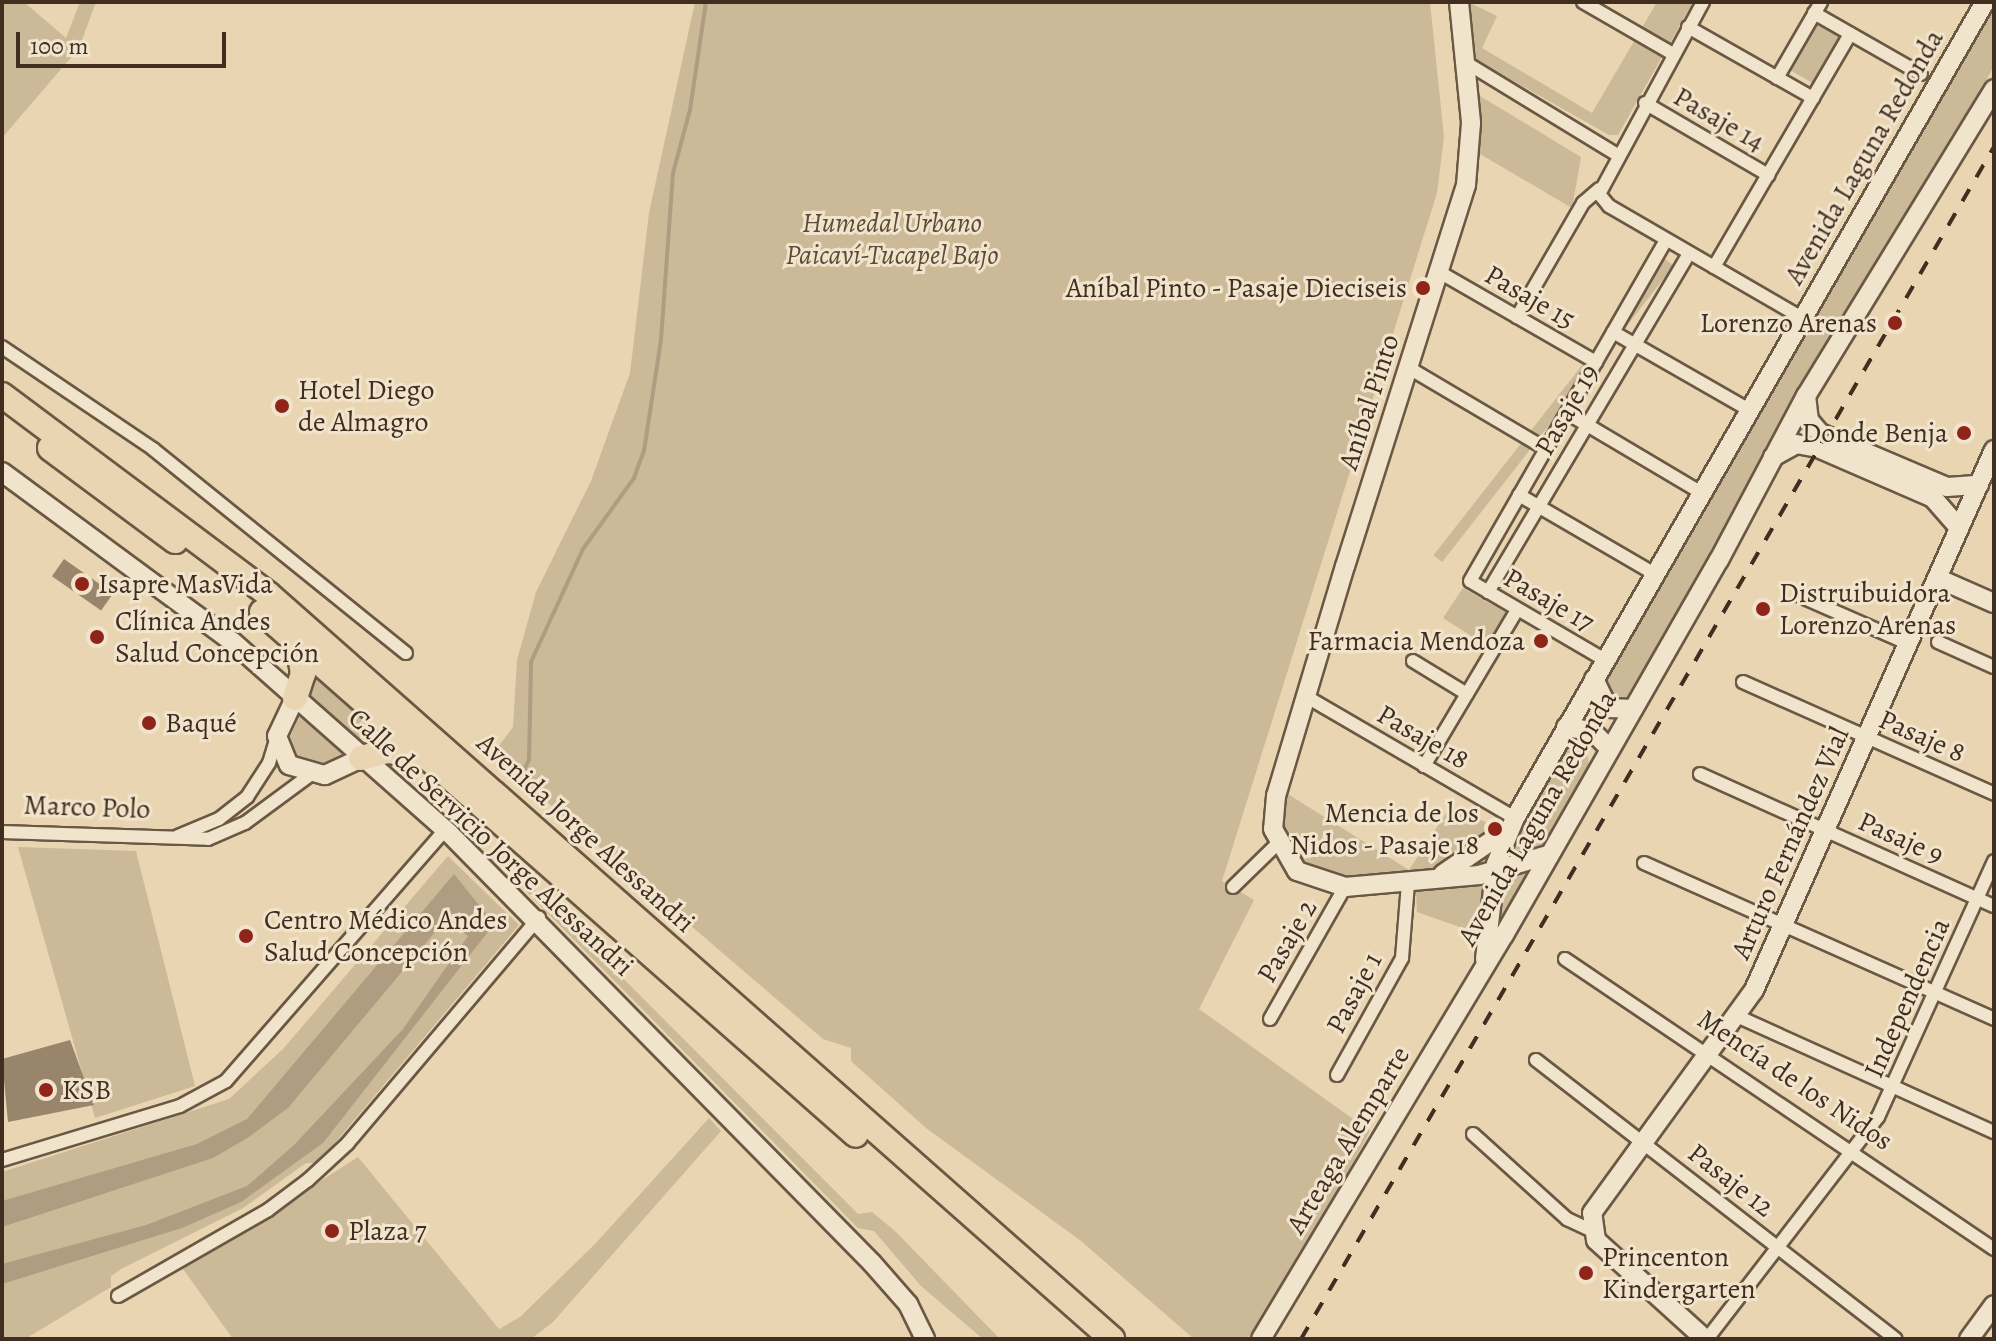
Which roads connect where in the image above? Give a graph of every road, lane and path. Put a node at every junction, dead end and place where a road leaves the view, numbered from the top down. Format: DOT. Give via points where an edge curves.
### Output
graph roads {
  1 [pos="1459,2"];
  2 [pos="1583,2"];
  3 [pos="1703,2"];
  4 [pos="1985,2"];
  5 [pos="1817,8"];
  6 [pos="1688,27"];
  7 [pos="1850,34"];
  8 [pos="1673,54"];
  9 [pos="1465,62"];
  10 [pos="1921,74"];
  11 [pos="1777,78"];
  12 [pos="1994,89"];
  13 [pos="1813,98"];
  14 [pos="1645,103"];
  15 [pos="1616,154"];
  16 [pos="1768,175"];
  17 [pos="1599,189"];
  18 [pos="1666,240"];
  19 [pos="1689,253"];
  20 [pos="1714,267"];
  21 [pos="1441,273"];
  22 [pos="1517,317"];
  23 [pos="1804,319"];
  24 [pos="1613,332"];
  25 [pos="1634,345"];
  26 [pos="2,347"];
  27 [pos="1596,362"];
  28 [pos="1409,368"];
  29 [pos="2,395"];
  30 [pos="1806,396"];
  31 [pos="1751,411"];
  32 [pos="1567,413"];
  33 [pos="2,415"];
  34 [pos="1586,426"];
  35 [pos="1546,449"];
  36 [pos="1994,450"];
  37 [pos="1773,457"];
  38 [pos="2,472"];
  39 [pos="1979,485"];
  40 [pos="1702,493"];
  41 [pos="1519,495"];
  42 [pos="1539,506"];
  43 [pos="1959,528"];
  44 [pos="1655,574"];
  45 [pos="1937,578"];
  46 [pos="1470,581"];
  47 [pos="1488,592"];
  48 [pos="1802,597"];
  49 [pos="1994,603"];
  50 [pos="1517,610"];
  51 [pos="1938,642"];
  52 [pos="298,643"];
  53 [pos="1909,644"];
  54 [pos="406,653"];
  55 [pos="1605,660"];
  56 [pos="1413,661"];
  57 [pos="1994,667"];
  58 [pos="1594,679"];
  59 [pos="1743,682"];
  60 [pos="1467,694"];
  61 [pos="1307,697"];
  62 [pos="289,706"];
  63 [pos="1633,709"];
  64 [pos="1566,727"];
  65 [pos="277,736"];
  66 [pos="1868,738"];
  67 [pos="1610,749"];
  68 [pos="427,756"];
  69 [pos="350,763"];
  70 [pos="1424,766"];
  71 [pos="1700,774"];
  72 [pos="310,775"];
  73 [pos="1994,794"];
  74 [pos="1515,818"];
  75 [pos="445,830"];
  76 [pos="1827,831"];
  77 [pos="2,832"];
  78 [pos="171,837"];
  79 [pos="1277,844"];
  80 [pos="1548,855"];
  81 [pos="1994,861"];
  82 [pos="1644,863"];
  83 [pos="1494,872"];
  84 [pos="1430,881"];
  85 [pos="1408,883"];
  86 [pos="1233,887"];
  87 [pos="1345,887"];
  88 [pos="1978,899"];
  89 [pos="1994,906"];
  90 [pos="539,918"];
  91 [pos="1785,926"];
  92 [pos="1565,959"];
  93 [pos="1483,969"];
  94 [pos="1937,993"];
  95 [pos="1739,1017"];
  96 [pos="1270,1019"];
  97 [pos="1994,1019"];
  98 [pos="1710,1057"];
  99 [pos="1536,1060"];
  100 [pos="1337,1075"];
  101 [pos="1895,1086"];
  102 [pos="1994,1132"];
  103 [pos="1473,1134"];
  104 [pos="1644,1143"];
  105 [pos="1853,1153"];
  106 [pos="2,1160"];
  107 [pos="1591,1230"];
  108 [pos="1994,1249"];
  109 [pos="1781,1250"];
  110 [pos="118,1296"];
  111 [pos="1994,1305"];
  112 [pos="925,1339"];
  113 [pos="1087,1339"];
  114 [pos="1112,1339"];
  115 [pos="1261,1339"];
  116 [pos="1706,1339"];
  117 [pos="1896,1339"];
  118 [pos="1969,1339"];
  1 -- 9 [label="street, Aníbal Pinto"];
  2 -- 8 [label="street, Pasaje 14"];
  3 -- 6 [label="street"];
  4 -- 23 [label="street, Avenida Laguna Redonda"];
  5 -- 7 [label="street"];
  5 -- 11 [label="street"];
  6 -- 8 [label="street"];
  6 -- 11 [label="street"];
  7 -- 10 [label="street"];
  7 -- 13 [label="street"];
  8 -- 14 [label="street"];
  9 -- 15 [label="street"];
  9 -- 21 [label="street, Aníbal Pinto" via="1470,162"];
  11 -- 13 [label="street"];
  12 -- 30 [label="street, Avenida Laguna Redonda"];
  13 -- 16 [label="street"];
  14 -- 15 [label="street"];
  14 -- 16 [label="street, Pasaje 14"];
  15 -- 17 [label="street"];
  16 -- 20 [label="street"];
  17 -- 18 [label="street" via="1604,203"];
  17 -- 22 [label="street" via="1583,203"];
  18 -- 19 [label="street"];
  18 -- 24 [label="street, Pasaje 19"];
  19 -- 20 [label="street"];
  19 -- 25 [label="street, Pasaje 19"];
  20 -- 23 [label="street"];
  21 -- 22 [label="street, Pasaje 15"];
  21 -- 28 [label="street, Aníbal Pinto"];
  22 -- 27 [label="street, Pasaje 15"];
  23 -- 31 [label="street, Avenida Laguna Redonda"];
  24 -- 25 [label="street"];
  24 -- 27 [label="street, Pasaje 19"];
  25 -- 31 [label="street"];
  25 -- 34 [label="street, Pasaje 19"];
  26 -- 54 [label="street" via="153,449"];
  27 -- 32 [label="street, Pasaje 19"];
  28 -- 35 [label="street"];
  28 -- 61 [label="street, Aníbal Pinto"];
  29 -- 114 [label="highway, Avenida Jorge Alessandri" via="268,594"];
  30 -- 37 [label="street, Avenida Laguna Redonda"];
  30 -- 39 [label="street" via="1809,420 1820,433 1941,485"];
  31 -- 40 [label="street, Avenida Laguna Redonda"];
  32 -- 34 [label="street"];
  32 -- 35 [label="street, Pasaje 19"];
  33 -- 52 [label="highway, Avenida Jorge Alessandri" via="154,525"];
  34 -- 40 [label="street"];
  34 -- 42 [label="street, Pasaje 19"];
  35 -- 41 [label="street, Pasaje 19"];
  36 -- 39 [label="street, Arturo Fernández Vial"];
  37 -- 43 [label="street" via="1796,444 1818,448 1933,498"];
  37 -- 63 [label="street, Avenida Laguna Redonda"];
  38 -- 62 [label="street, Calle de Servicio Jorge Alessandri" via="271,674"];
  39 -- 43 [label="street, Arturo Fernández Vial"];
  40 -- 44 [label="street, Avenida Laguna Redonda"];
  41 -- 42 [label="street"];
  41 -- 46 [label="street, Pasaje 19"];
  42 -- 44 [label="street"];
  42 -- 47 [label="street, Pasaje 19"];
  43 -- 45 [label="street, Arturo Fernández Vial"];
  44 -- 55 [label="street, Avenida Laguna Redonda"];
  45 -- 49 [label="street"];
  45 -- 53 [label="street, Arturo Fernández Vial"];
  46 -- 47 [label="street, Pasaje 17"];
  47 -- 50 [label="street, Pasaje 17"];
  48 -- 53 [label="street"];
  50 -- 55 [label="street, Pasaje 17"];
  50 -- 60 [label="street"];
  51 -- 57 [label="street"];
  52 -- 62 [label="highway" via="303,674"];
  52 -- 68 [label="highway, Avenida Jorge Alessandri"];
  53 -- 66 [label="street, Arturo Fernández Vial"];
  55 -- 58 [label="street, Avenida Laguna Redonda"];
  56 -- 60 [label="street"];
  58 -- 63 [label="street" via="1608,708"];
  58 -- 64 [label="street, Avenida Laguna Redonda"];
  59 -- 66 [label="street, Pasaje 8"];
  60 -- 70 [label="street"];
  61 -- 70 [label="street, Pasaje 18"];
  61 -- 79 [label="street, Aníbal Pinto" via="1272,814"];
  62 -- 65 [label="street, Marco Polo"];
  62 -- 69 [label="street, Calle de Servicio Jorge Alessandri"];
  63 -- 67 [label="street, Avenida Laguna Redonda"];
  64 -- 67 [label="street" via="1592,731"];
  64 -- 74 [label="street, Avenida Laguna Redonda"];
  65 -- 72 [label="street" via="289,765"];
  65 -- 78 [label="street, Marco Polo" via="263,775 238,805 208,825"];
  66 -- 73 [label="street, Pasaje 8"];
  66 -- 76 [label="street, Arturo Fernández Vial"];
  67 -- 80 [label="street, Avenida Laguna Redonda"];
  68 -- 69 [label="highway" via="388,751"];
  68 -- 113 [label="highway, Avenida Jorge Alessandri"];
  69 -- 72 [label="street, Marco Polo"];
  69 -- 75 [label="street, Calle de Servicio Jorge Alessandri" via="381,774"];
  70 -- 74 [label="street, Pasaje 18"];
  71 -- 76 [label="street, Pasaje 9"];
  72 -- 78 [label="street, Marco Polo" via="228,833 198,840"];
  74 -- 83 [label="street, Avenida Laguna Redonda"];
  74 -- 84 [label="street" via="1481,852"];
  75 -- 90 [label="street, Calle de Servicio Jorge Alessandri"];
  75 -- 106 [label="street" via="226,1081 180,1106"];
  76 -- 88 [label="street, Pasaje 9"];
  76 -- 91 [label="street, Arturo Fernández Vial"];
  77 -- 78 [label="street, Marco Polo"];
  79 -- 86 [label="street"];
  79 -- 87 [label="street" via="1297,871"];
  80 -- 83 [label="street"];
  80 -- 93 [label="street, Avenida Laguna Redonda"];
  81 -- 88 [label="street, Independencia"];
  82 -- 91 [label="street"];
  83 -- 84 [label="street"];
  83 -- 93 [label="street, Avenida Laguna Redonda"];
  84 -- 85 [label="street"];
  85 -- 87 [label="street"];
  85 -- 100 [label="street, Pasaje 1" via="1402,958"];
  87 -- 96 [label="street, Pasaje 2"];
  88 -- 89 [label="street, Pasaje 9"];
  88 -- 94 [label="street, Independencia"];
  90 -- 110 [label="street" via="347,1144 308,1180 268,1210"];
  90 -- 112 [label="street, Calle de Servicio Jorge Alessandri" via="872,1263 908,1304"];
  91 -- 94 [label="street"];
  91 -- 95 [label="street, Arturo Fernández Vial"];
  92 -- 98 [label="street, Mencía de los Nidos"];
  93 -- 115 [label="street, Arteaga Alemparte"];
  94 -- 97 [label="street"];
  94 -- 101 [label="street, Independencia"];
  95 -- 98 [label="street, Arturo Fernández Vial"];
  95 -- 101 [label="street"];
  98 -- 104 [label="street, Arturo Fernández Vial"];
  98 -- 105 [label="street, Mencía de los Nidos"];
  99 -- 104 [label="street, Pasaje 12"];
  101 -- 102 [label="street"];
  101 -- 105 [label="street, Independencia"];
  103 -- 107 [label="street" via="1567,1219"];
  104 -- 107 [label="street, Arturo Fernández Vial" via="1592,1213"];
  104 -- 109 [label="street, Pasaje 12"];
  105 -- 108 [label="street, Mencía de los Nidos"];
  105 -- 109 [label="street, Independencia"];
  107 -- 116 [label="street"];
  109 -- 116 [label="street, Independencia"];
  109 -- 117 [label="street, Pasaje 12"];
  111 -- 118 [label="street"];
}
